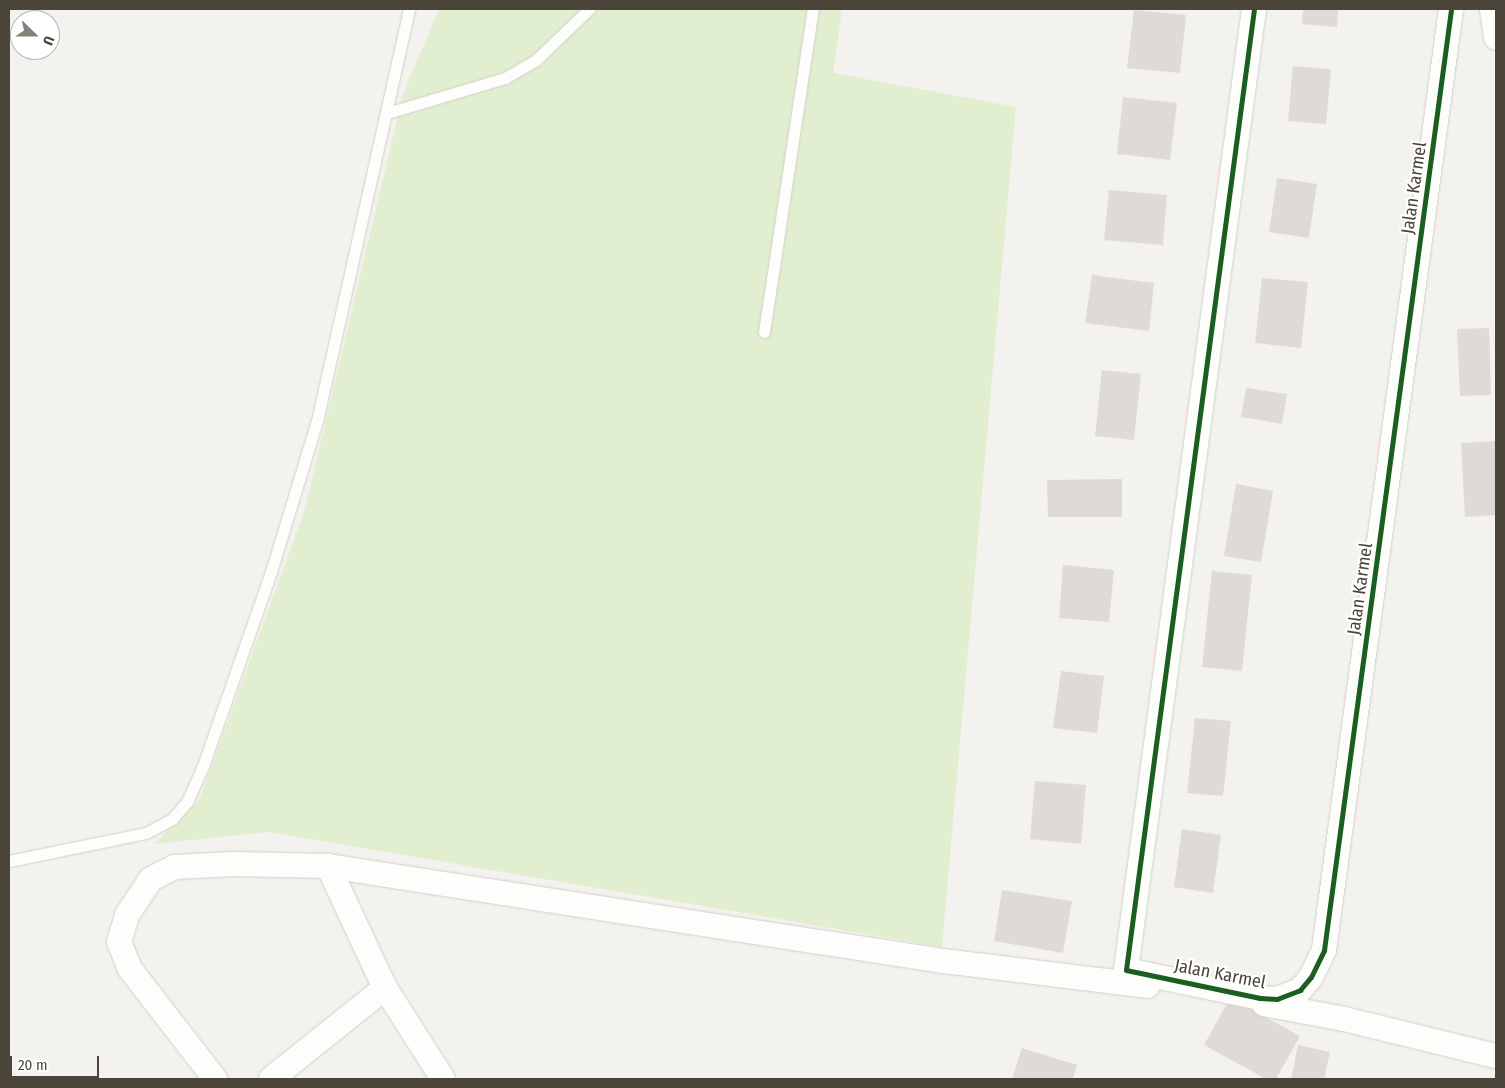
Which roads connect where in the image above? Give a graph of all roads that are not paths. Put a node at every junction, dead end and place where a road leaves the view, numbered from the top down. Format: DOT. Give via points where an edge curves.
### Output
graph roads {
  1 [pos="409,9"];
  2 [pos="589,9"];
  3 [pos="813,9"];
  4 [pos="1254,9"];
  5 [pos="1450,9"];
  6 [pos="1492,9"];
  7 [pos="1496,38"];
  8 [pos="387,113"];
  9 [pos="764,332"];
  10 [pos="9,861"];
  11 [pos="328,866"];
  12 [pos="385,988"];
  13 [pos="1496,1056"];
  14 [pos="215,1079"];
  15 [pos="271,1079"];
  16 [pos="442,1079"];
  1 -- 8 [label="lane"];
  2 -- 8 [label="lane" via="536,60 505,78"];
  3 -- 9 [label="lane"];
  4 -- 5 [label="street, Jalan Karmel" via="1126,970 1277,999 1300,990 1311,977 1324,950"];
  6 -- 7 [label="street"];
  8 -- 10 [label="lane" via="317,421 268,582 204,766 187,802 172,819 146,833"];
  11 -- 12 [label="street"];
  11 -- 13 [label="street" via="936,960 1113,980 1246,1001 1344,1019"];
  11 -- 14 [label="street" via="234,864 175,867 151,879 127,915 119,942 122,954"];
  12 -- 15 [label="street"];
  12 -- 16 [label="street"];
}
